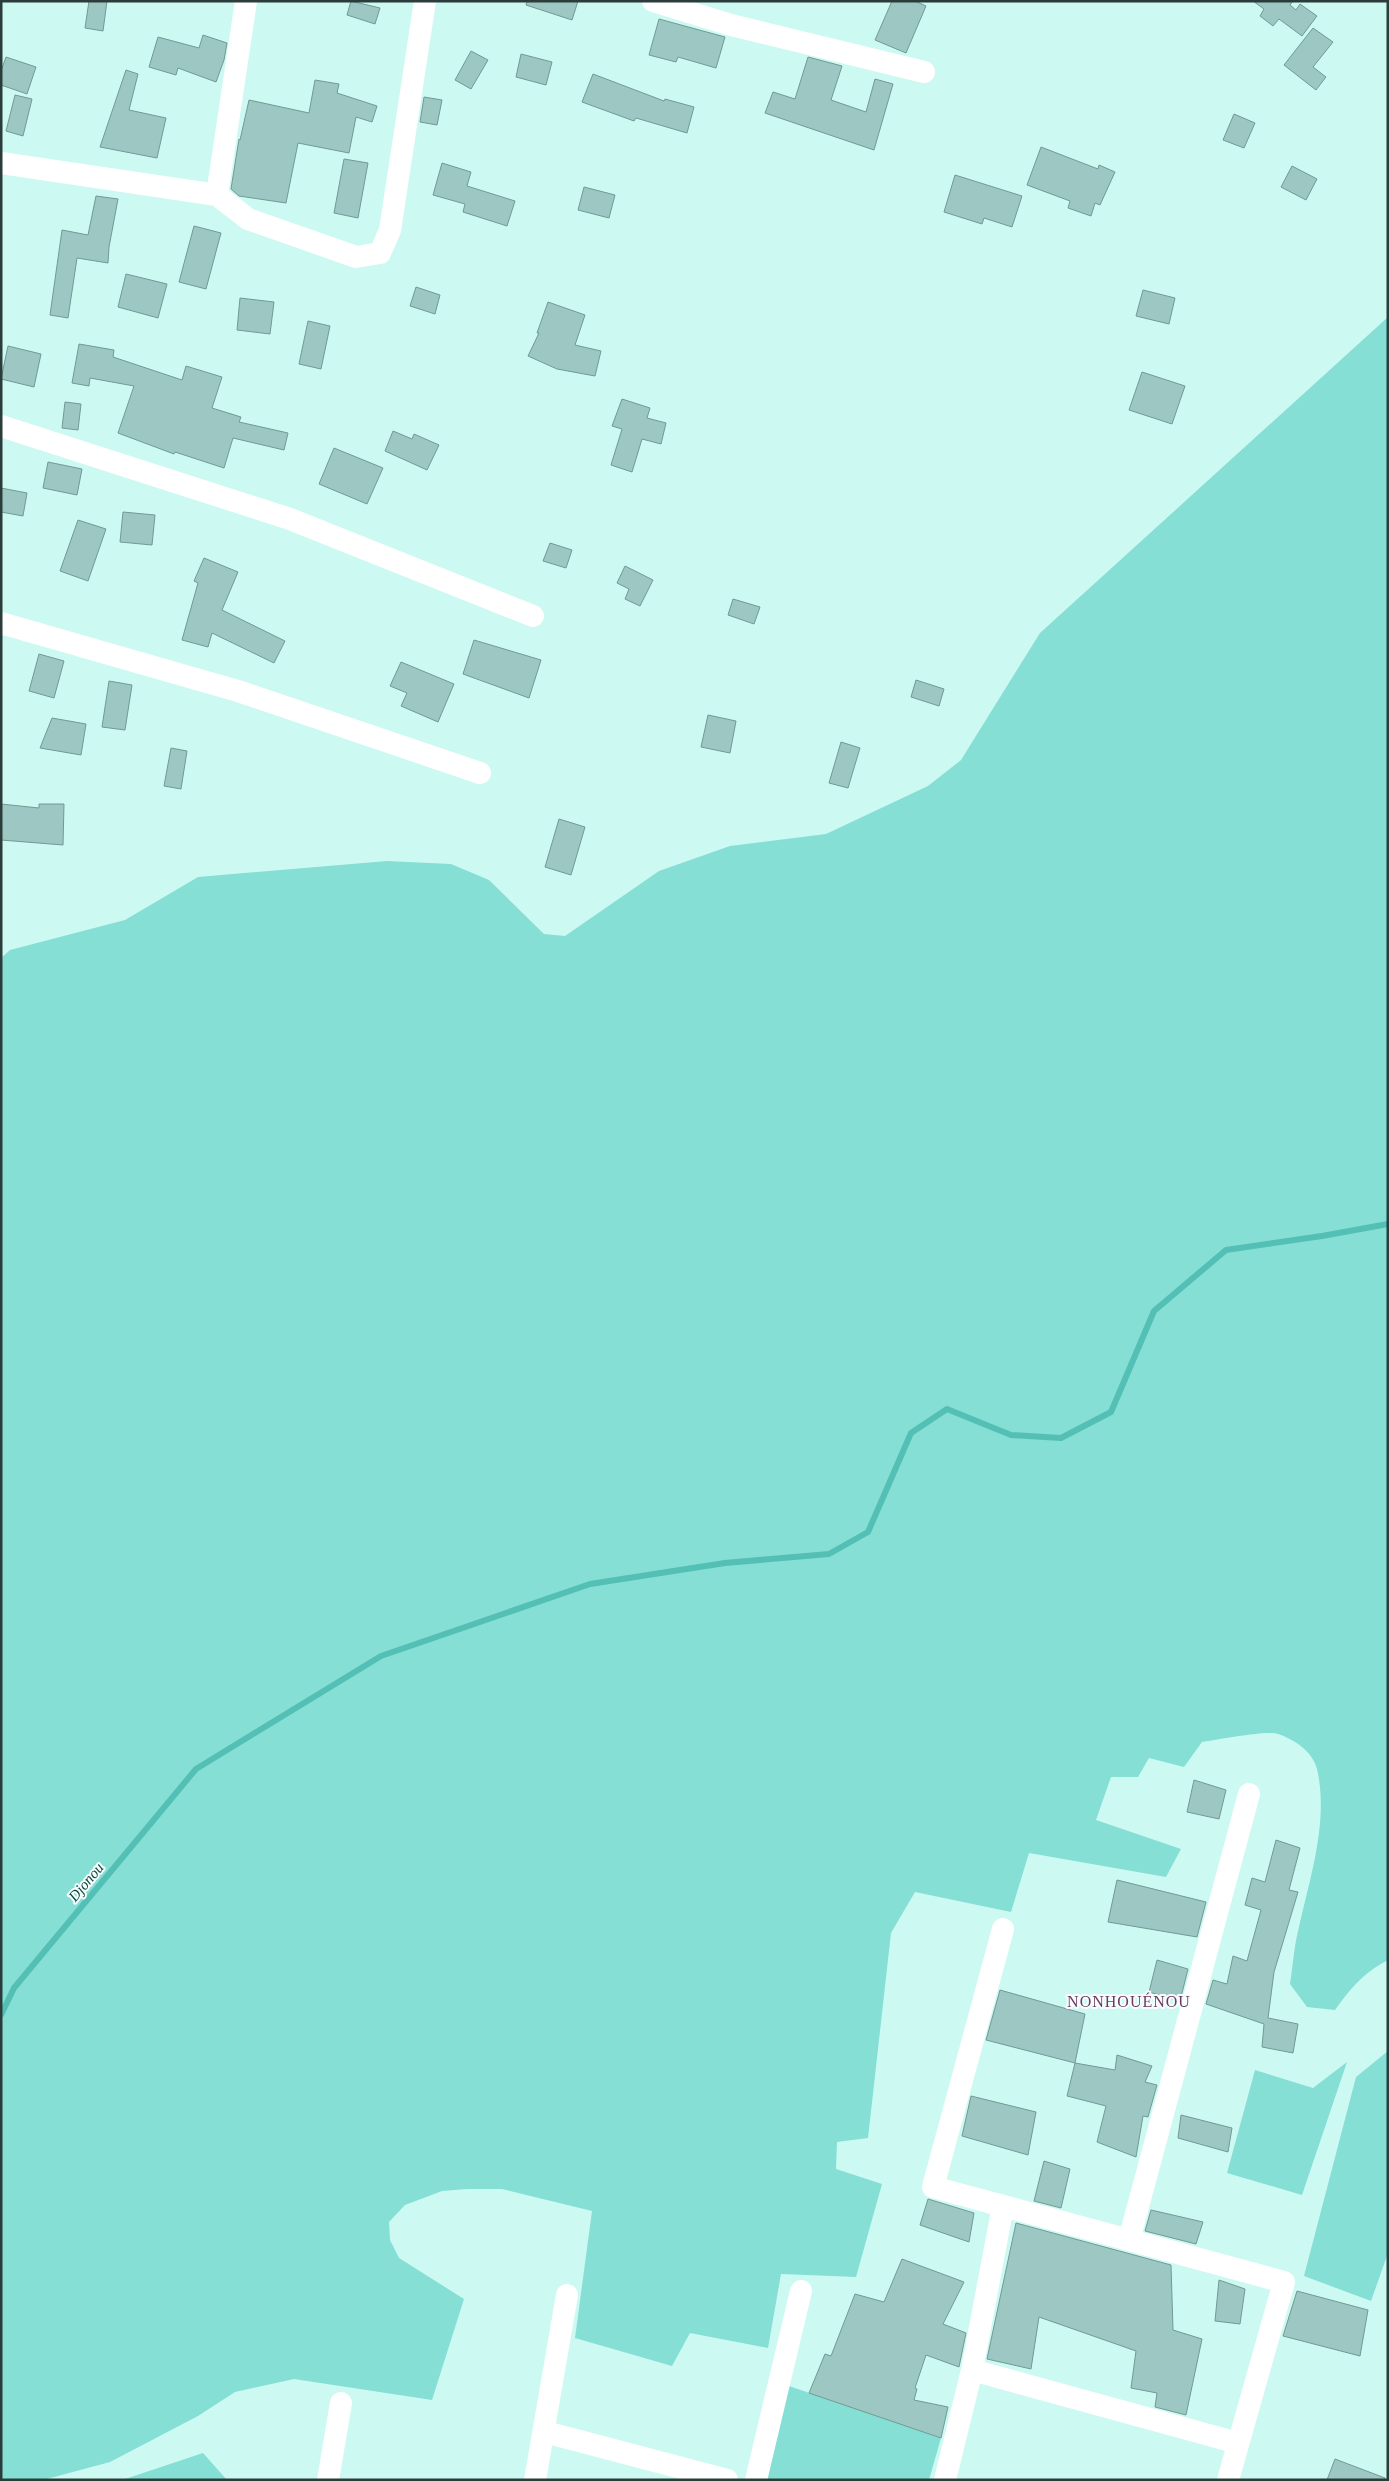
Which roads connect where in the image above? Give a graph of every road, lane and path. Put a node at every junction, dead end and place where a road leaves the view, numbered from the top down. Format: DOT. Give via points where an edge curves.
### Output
graph roads {
  1 [pos="246,1"];
  2 [pos="425,1"];
  3 [pos="653,1"];
  4 [pos="924,72"];
  5 [pos="1,163"];
  6 [pos="216,196"];
  7 [pos="1,426"];
  8 [pos="533,616"];
  9 [pos="1,623"];
  10 [pos="480,773"];
  11 [pos="1249,1794"];
  12 [pos="1003,1929"];
  13 [pos="1002,2206"];
  14 [pos="1129,2240"];
  15 [pos="801,2291"];
  16 [pos="567,2295"];
  17 [pos="972,2370"];
  18 [pos="341,2403"];
  19 [pos="545,2432"];
  20 [pos="1238,2442"];
  21 [pos="328,2480"];
  22 [pos="535,2480"];
  23 [pos="727,2480"];
  24 [pos="756,2480"];
  25 [pos="945,2480"];
  26 [pos="1228,2480"];
  1 -- 6 [label="street"];
  2 -- 6 [label="street" via="390,230 380,253 356,257 347,254 248,218"];
  3 -- 4 [label="street" via="731,25"];
  5 -- 6 [label="street"];
  7 -- 8 [label="street" via="290,518"];
  9 -- 10 [label="street" via="238,691"];
  11 -- 14 [label="street"];
  12 -- 13 [label="street" via="934,2187"];
  13 -- 14 [label="street"];
  13 -- 17 [label="street"];
  14 -- 20 [label="street" via="1284,2282"];
  15 -- 24 [label="street"];
  16 -- 19 [label="street"];
  17 -- 20 [label="street"];
  17 -- 25 [label="street"];
  18 -- 21 [label="street"];
  19 -- 22 [label="street"];
  19 -- 23 [label="street"];
  20 -- 26 [label="street"];
}
